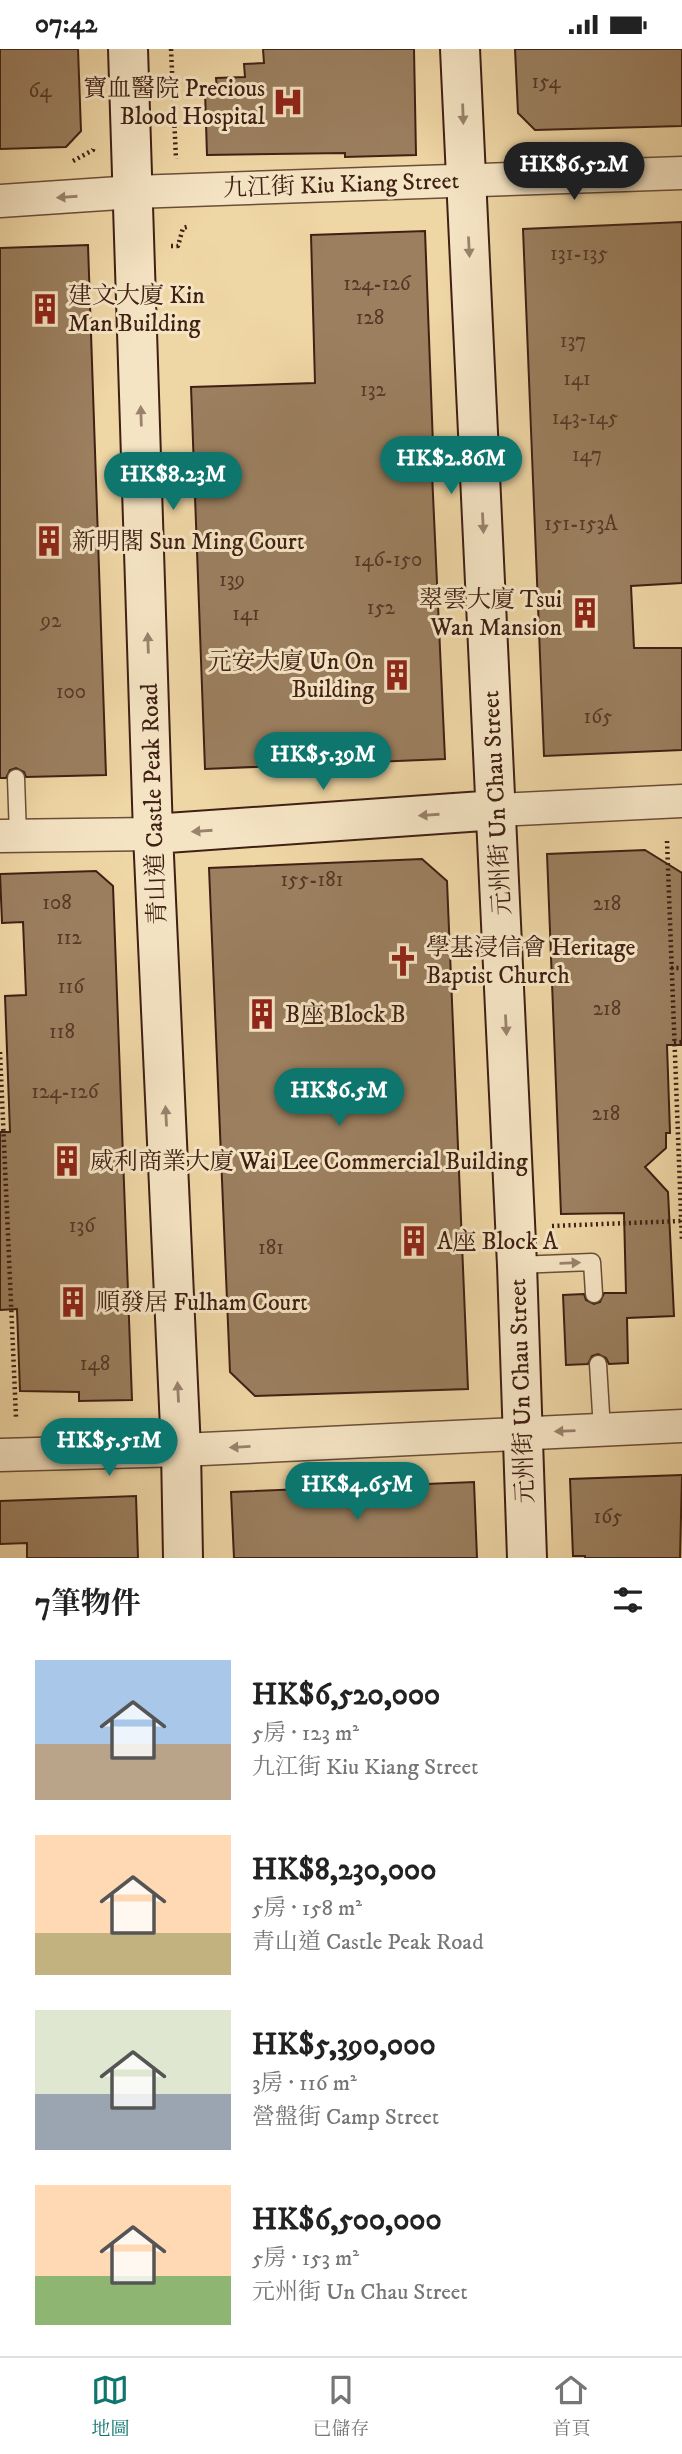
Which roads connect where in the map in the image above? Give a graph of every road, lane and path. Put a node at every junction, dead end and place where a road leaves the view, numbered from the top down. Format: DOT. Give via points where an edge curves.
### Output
graph roads {
  1 [pos="128,49"];
  2 [pos="170,49"];
  3 [pos="460,49"];
  4 [pos="96,139"];
  5 [pos="62,162"];
  6 [pos="176,167"];
  7 [pos="682,173"];
  8 [pos="466,179"];
  9 [pos="134,192"];
  10 [pos="0,201"];
  11 [pos="16,778"];
  12 [pos="682,801"];
  13 [pos="497,810"];
  14 [pos="153,834"];
  15 [pos="9,836"];
  16 [pos="667,841"];
  17 [pos="671,968"];
  18 [pos="682,968"];
  19 [pos="682,1042"];
  20 [pos="674,1043"];
  21 [pos="0,1052"];
  22 [pos="681,1221"];
  23 [pos="552,1226"];
  24 [pos="682,1242"];
  25 [pos="517,1265"];
  26 [pos="594,1294"];
  27 [pos="598,1364"];
  28 [pos="16,1417"];
  29 [pos="682,1426"];
  30 [pos="602,1430"];
  31 [pos="524,1433"];
  32 [pos="181,1450"];
  33 [pos="0,1455"];
  34 [pos="183,1558"];
  35 [pos="527,1558"];
  1 -- 9 [label="main road, 青山道 Castle Peak Road"];
  2 -- 6 [label="path"];
  3 -- 8 [label="main road, 元州街 Un Chau Street, one-way"];
  4 -- 5 [label="path" via="93,150"];
  7 -- 8 [label="street, 九江街 Kiu Kiang Street"];
  8 -- 9 [label="street, 九江街 Kiu Kiang Street"];
  8 -- 13 [label="main road, 元州街 Un Chau Street, one-way"];
  9 -- 10 [label="street, 九江街 Kiu Kiang Street, one-way"];
  14 -- 9 [label="main road, 青山道 Castle Peak Road, one-way"];
  11 -- 15 [label="lane"];
  12 -- 13 [label="street"];
  13 -- 14 [label="main road, one-way"];
  13 -- 25 [label="main road, 元州街 Un Chau Street, one-way"];
  14 -- 15 [label="street"];
  32 -- 14 [label="main road, 青山道 Castle Peak Road, one-way"];
  16 -- 17 [label="path"];
  17 -- 18 [label="path"];
  17 -- 20 [label="path"];
  19 -- 20 [label="path"];
  20 -- 22 [label="path"];
  21 -- 28 [label="path"];
  22 -- 23 [label="path"];
  22 -- 24 [label="path"];
  25 -- 26 [label="lane, one-way" via="592,1262"];
  25 -- 31 [label="main road, 元州街 Un Chau Street"];
  27 -- 30 [label="lane"];
  29 -- 30 [label="street"];
  30 -- 31 [label="street, one-way"];
  31 -- 32 [label="street, one-way"];
  31 -- 35 [label="main road, 元州街 Un Chau Street"];
  32 -- 33 [label="street"];
  32 -- 34 [label="main road, 青山道 Castle Peak Road"];
}
